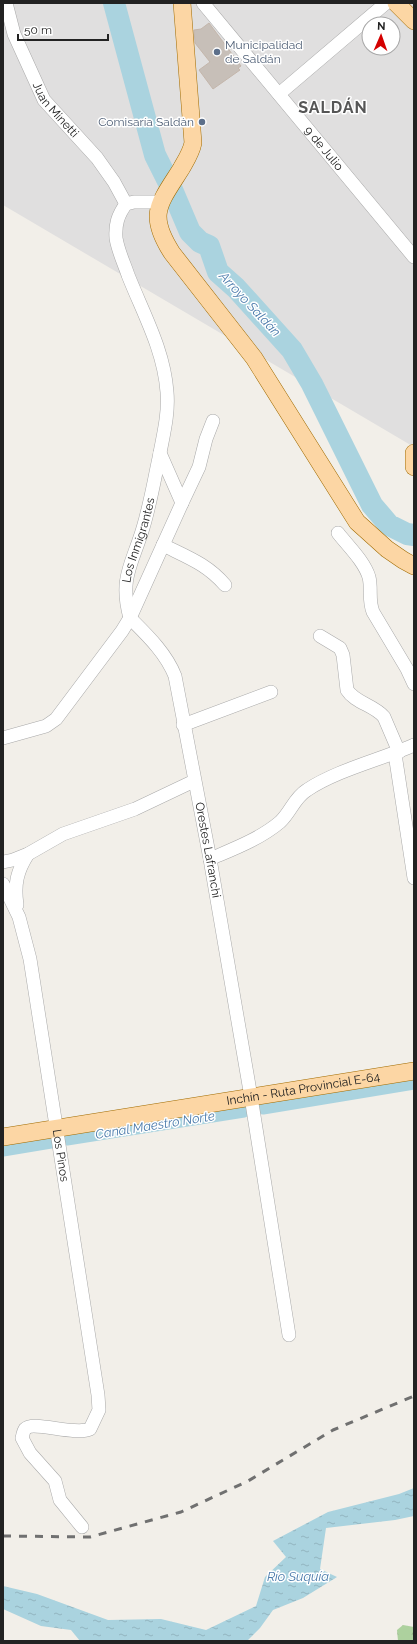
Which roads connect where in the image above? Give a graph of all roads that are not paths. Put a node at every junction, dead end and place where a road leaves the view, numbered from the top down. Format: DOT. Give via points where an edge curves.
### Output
graph roads {
  1 [pos="182,3"];
  2 [pos="203,3"];
  3 [pos="386,3"];
  4 [pos="396,3"];
  5 [pos="5,8"];
  6 [pos="414,21"];
  7 [pos="279,94"];
  8 [pos="160,202"];
  9 [pos="126,204"];
  10 [pos="414,257"];
  11 [pos="214,421"];
  12 [pos="160,453"];
  13 [pos="414,453"];
  14 [pos="414,467"];
  15 [pos="182,503"];
  16 [pos="338,533"];
  17 [pos="163,545"];
  18 [pos="414,566"];
  19 [pos="225,585"];
  20 [pos="130,618"];
  21 [pos="320,636"];
  22 [pos="414,684"];
  23 [pos="271,692"];
  24 [pos="184,725"];
  25 [pos="3,738"];
  26 [pos="414,745"];
  27 [pos="397,753"];
  28 [pos="194,781"];
  29 [pos="28,854"];
  30 [pos="210,859"];
  31 [pos="3,862"];
  32 [pos="414,878"];
  33 [pos="3,884"];
  34 [pos="19,917"];
  35 [pos="414,1071"];
  36 [pos="251,1097"];
  37 [pos="58,1128"];
  38 [pos="3,1137"];
  39 [pos="289,1335"];
  40 [pos="82,1527"];
  1 -- 8 [label="main road" via="194,137 192,150"];
  2 -- 7 [label="street, 9 de Julio"];
  3 -- 7 [label="street"];
  4 -- 6 [label="main road"];
  5 -- 9 [label="street, Juan Minetti" via="44,100 98,158"];
  7 -- 10 [label="street, 9 de Julio"];
  8 -- 9 [label="street"];
  8 -- 18 [label="main road" via="157,219 164,241 254,358 357,522 376,541"];
  9 -- 12 [label="street, Los Inmigrantes" via="118,216 116,237 120,254 153,335 165,375 168,408"];
  11 -- 15 [label="street"];
  12 -- 15 [label="street"];
  12 -- 20 [label="street, Los Inmigrantes" via="150,505 127,576 126,602"];
  13 -- 14 [label="main road"];
  15 -- 17 [label="street"];
  16 -- 22 [label="street" via="365,567 369,578 373,612"];
  17 -- 19 [label="street" via="206,567"];
  17 -- 20 [label="street"];
  20 -- 24 [label="street, Orestes Lafranchi" via="146,634 172,669"];
  20 -- 25 [label="street" via="56,719 46,726"];
  21 -- 27 [label="street" via="340,648 347,690 353,697 380,712 384,717"];
  23 -- 24 [label="street"];
  24 -- 28 [label="street, Orestes Lafranchi"];
  26 -- 27 [label="street"];
  27 -- 30 [label="street" via="315,785 298,797 279,823 248,842"];
  27 -- 32 [label="street"];
  28 -- 29 [label="street" via="135,809 63,834"];
  28 -- 30 [label="street, Orestes Lafranchi"];
  29 -- 31 [label="street"];
  29 -- 34 [label="street, Los Pinos" via="20,867 16,882 15,894"];
  30 -- 36 [label="street, Orestes Lafranchi"];
  33 -- 34 [label="street, Los Pinos"];
  34 -- 37 [label="street, Los Pinos" via="30,959"];
  35 -- 36 [label="main road, Inchín - Ruta Provincial E-64"];
  36 -- 37 [label="main road, Inchín - Ruta Provincial E-64"];
  36 -- 39 [label="street, Orestes Lafranchi"];
  37 -- 38 [label="main road, Inchín - Ruta Provincial E-64"];
  37 -- 40 [label="street, Los Pinos" via="99,1410 90,1429 83,1432 29,1426 22,1438 30,1453 55,1480 60,1500"];
}
